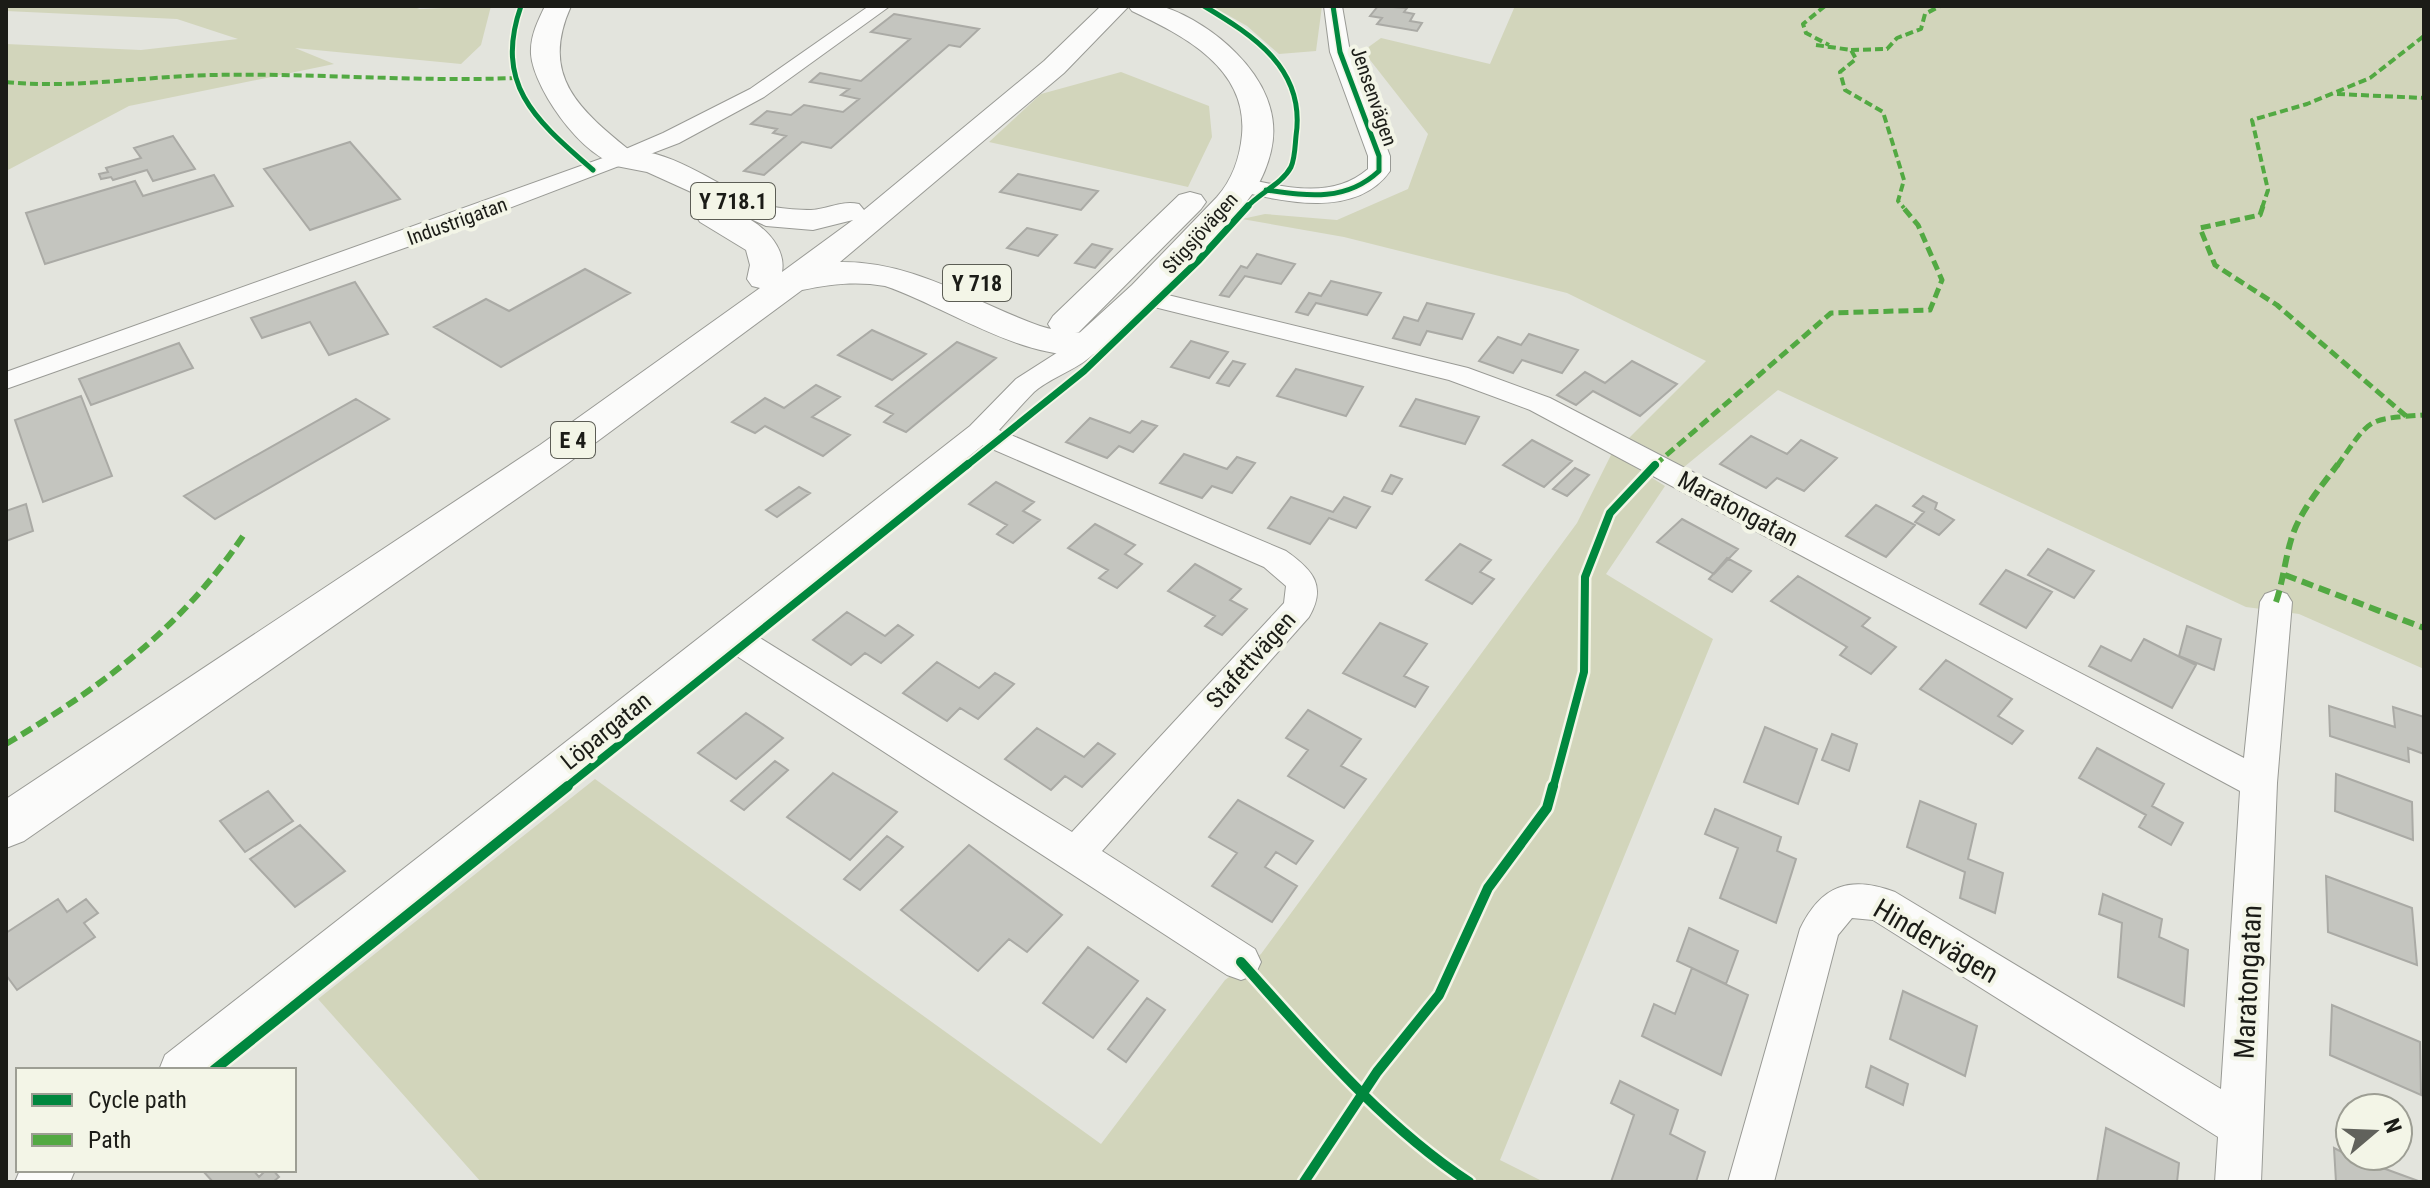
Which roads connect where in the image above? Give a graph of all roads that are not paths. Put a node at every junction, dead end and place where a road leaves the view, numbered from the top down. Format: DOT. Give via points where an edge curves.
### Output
graph roads {
  1 [pos="558,6"];
  2 [pos="881,6"];
  3 [pos="1333,6"];
  4 [pos="1109,8"];
  5 [pos="622,159"];
  6 [pos="1226,173"];
  7 [pos="848,211"];
  8 [pos="896,233"];
  9 [pos="777,281"];
  10 [pos="1143,297"];
  11 [pos="1068,336"];
  12 [pos="6,381"];
  13 [pos="1026,385"];
  14 [pos="980,433"];
  15 [pos="2276,602"];
  16 [pos="728,634"];
  17 [pos="2259,783"];
  18 [pos="6,791"];
  19 [pos="6,826"];
  20 [pos="1076,854"];
  21 [pos="1241,962"];
  22 [pos="183,1068"];
  23 [pos="2240,1125"];
  24 [pos="1751,1182"];
  25 [pos="2238,1182"];
  1 -- 5 [label="main road, Y 718.1" via="544,40 544,64 567,109"];
  2 -- 5 [label="street, Industrigatan" via="757,93"];
  3 -- 6 [label="street, Jensenvägen" via="1340,52 1379,156 1379,171 1360,188 1327,197"];
  4 -- 6 [label="main road, Stigsjövägen" via="1173,20 1226,59 1237,102"];
  4 -- 7 [label="main road, E 4" via="1024,69"];
  4 -- 8 [label="main road, E 4"];
  5 -- 7 [label="main road, Y 718.1" via="655,164 766,216 813,220"];
  5 -- 9 [label="main road, Y 718.1" via="636,176 760,244"];
  5 -- 12 [label="street, Industrigatan"];
  6 -- 10 [label="main road, Stigsjövägen"];
  6 -- 11 [label="main road, Stigsjövägen" via="1186,208"];
  7 -- 9 [label="main road, E 4"];
  8 -- 9 [label="main road, E 4"];
  8 -- 11 [label="main road, Y 718"];
  9 -- 11 [label="main road, Y 718" via="842,271 898,276 1013,328"];
  9 -- 18 [label="main road, E 4" via="641,366"];
  9 -- 19 [label="main road, E 4" via="554,454"];
  10 -- 11 [label="main road, Stigsjövägen"];
  10 -- 17 [label="street, Maratongatan" via="1458,374 1540,404"];
  11 -- 13 [label="street, Löpargatan"];
  11 -- 13 [label="street, Löpargatan" via="1075,356"];
  13 -- 14 [label="street, Löpargatan"];
  14 -- 16 [label="street, Löpargatan"];
  14 -- 20 [label="street, Stafettvägen" via="1275,559 1301,583 1304,597 1298,609"];
  15 -- 17 [label="street, Maratongatan"];
  16 -- 20 [label="street"];
  16 -- 22 [label="street, Löpargatan"];
  17 -- 23 [label="street, Maratongatan"];
  20 -- 21 [label="street"];
  23 -- 24 [label="street, Hindervägen" via="1881,904 1855,898 1834,907 1820,929"];
  23 -- 25 [label="street, Maratongatan"];
}
